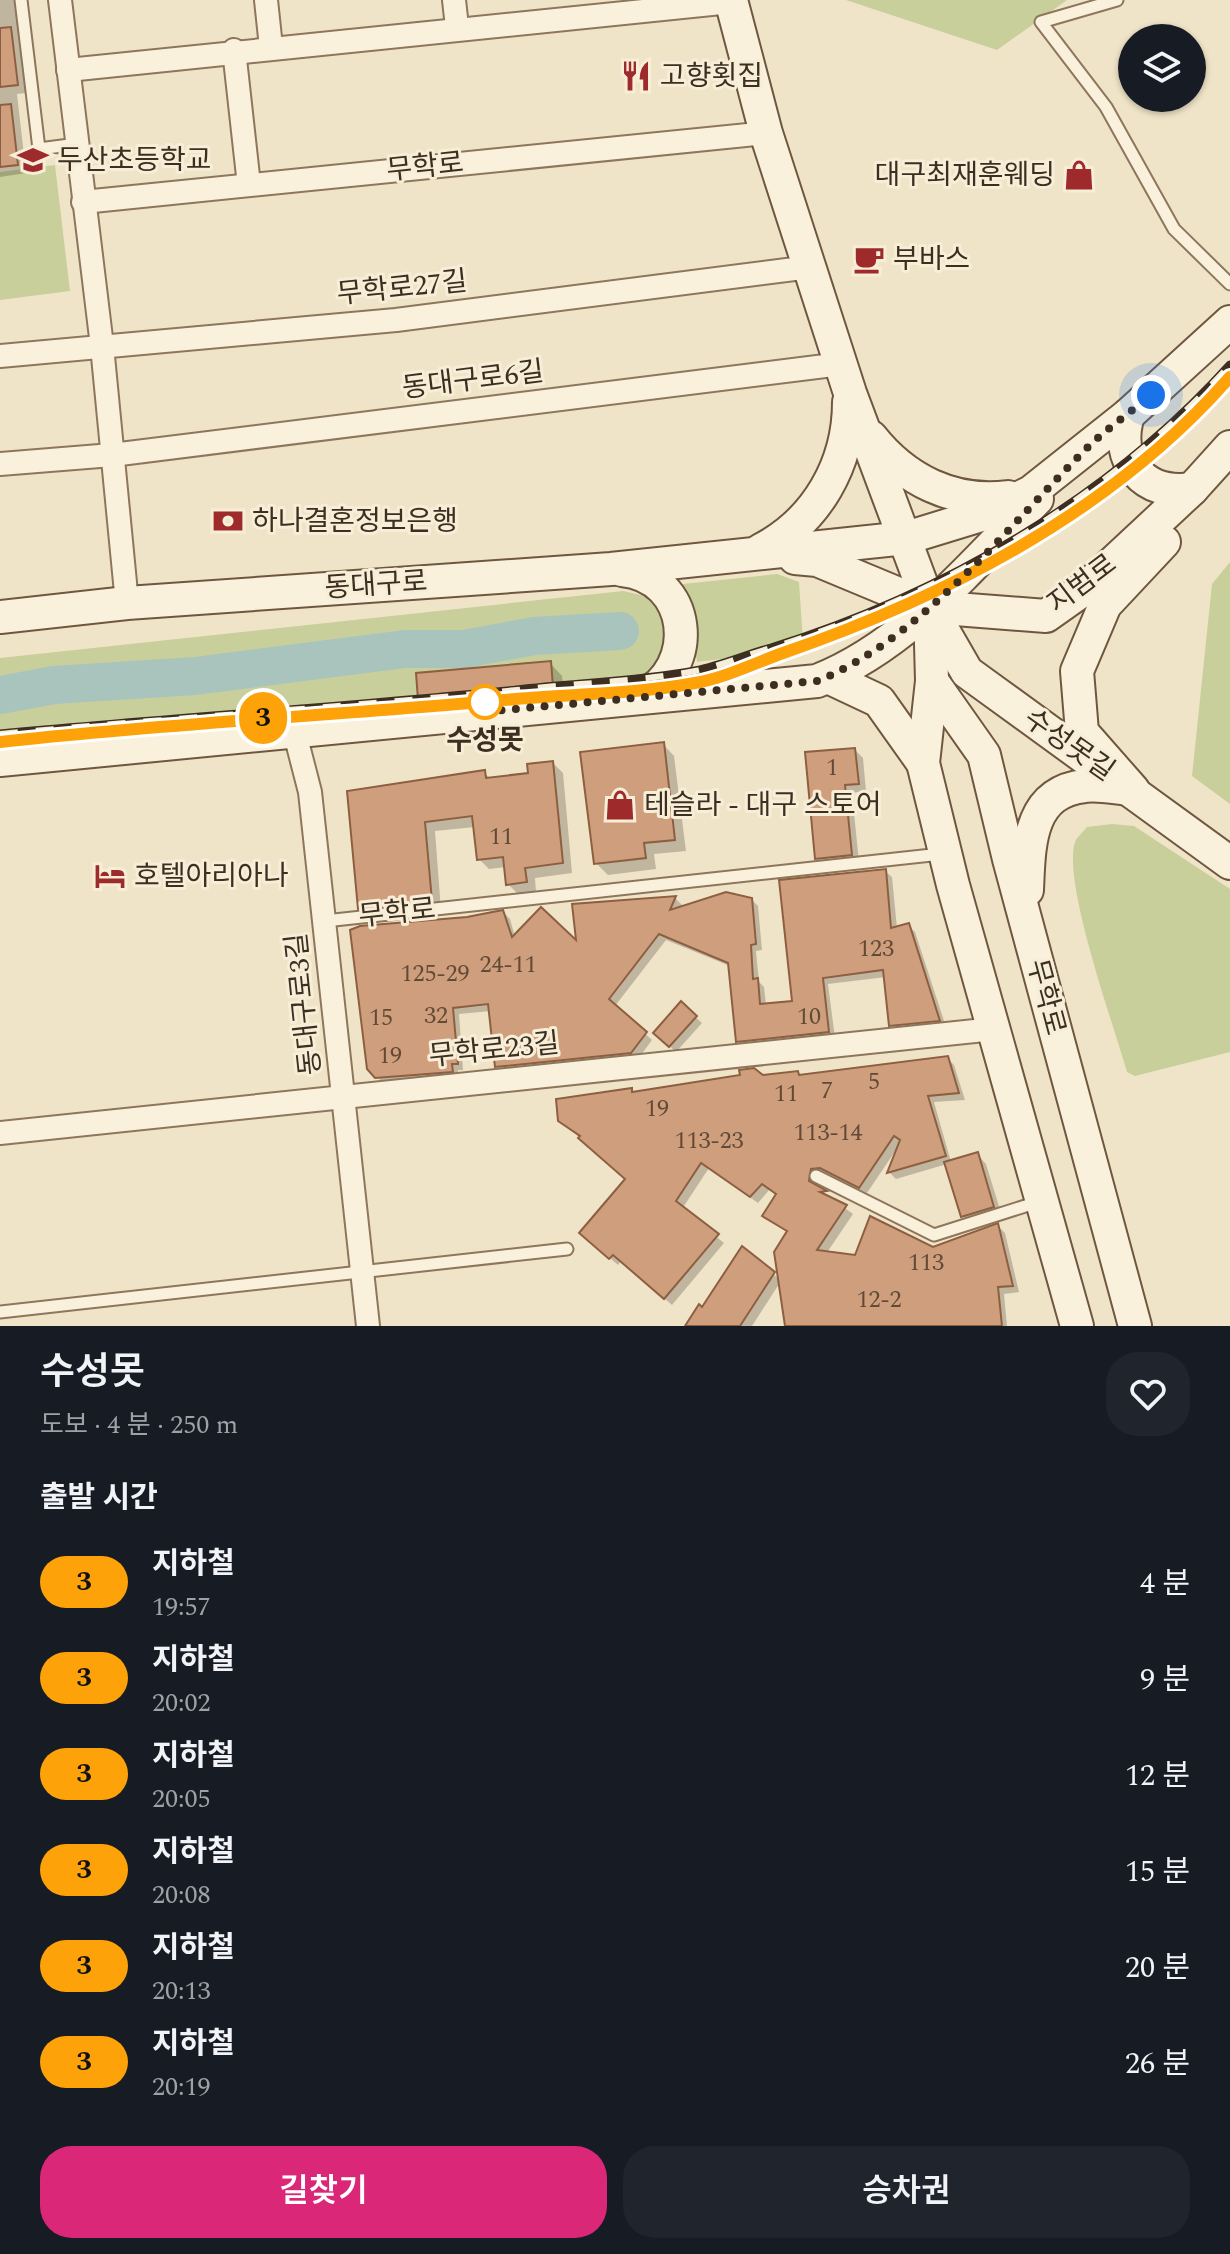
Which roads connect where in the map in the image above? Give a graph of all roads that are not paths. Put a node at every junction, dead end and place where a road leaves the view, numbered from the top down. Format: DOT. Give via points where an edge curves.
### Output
graph roads {
  1 [pos="21,0"];
  2 [pos="60,0"];
  3 [pos="266,0"];
  4 [pos="454,0"];
  5 [pos="1117,0"];
  6 [pos="731,1"];
  7 [pos="457,27"];
  8 [pos="271,47"];
  9 [pos="234,50"];
  10 [pos="68,70"];
  11 [pos="766,133"];
  12 [pos="77,144"];
  13 [pos="249,185"];
  14 [pos="83,202"];
  15 [pos="810,267"];
  16 [pos="1230,284"];
  17 [pos="1230,322"];
  18 [pos="1230,340"];
  19 [pos="102,346"];
  20 [pos="0,356"];
  21 [pos="1195,356"];
  22 [pos="845,379"];
  23 [pos="1128,415"];
  24 [pos="863,427"];
  25 [pos="1093,442"];
  26 [pos="1230,450"];
  27 [pos="112,455"];
  28 [pos="0,464"];
  29 [pos="1192,489"];
  30 [pos="1031,492"];
  31 [pos="906,538"];
  32 [pos="752,555"];
  33 [pos="611,569"];
  34 [pos="127,603"];
  35 [pos="930,607"];
  36 [pos="0,617"];
  37 [pos="828,677"];
  38 [pos="932,681"];
  39 [pos="641,697"];
  40 [pos="294,730"];
  41 [pos="0,760"];
  42 [pos="923,763"];
  43 [pos="1133,790"];
  44 [pos="945,854"];
  45 [pos="1230,863"];
  46 [pos="325,921"];
  47 [pos="1026,924"];
  48 [pos="994,1029"];
  49 [pos="345,1096"];
  50 [pos="0,1133"];
  51 [pos="816,1176"];
  52 [pos="1042,1201"];
  53 [pos="567,1249"];
  54 [pos="364,1273"];
  55 [pos="0,1312"];
  56 [pos="368,1326"];
  57 [pos="1077,1326"];
  58 [pos="1135,1326"];
  1 -- 12 [label="lane" via="39,149"];
  2 -- 10 [label="street"];
  3 -- 8 [label="street"];
  4 -- 7 [label="street"];
  5 -- 16 [label="lane" via="1041,22 1106,107 1174,229"];
  6 -- 7 [label="street"];
  6 -- 11 [label="main road, 무학로"];
  7 -- 8 [label="street"];
  8 -- 9 [label="street"];
  9 -- 10 [label="street"];
  9 -- 13 [label="street"];
  10 -- 12 [label="street"];
  11 -- 13 [label="street, 무학로"];
  11 -- 15 [label="main road, 무학로"];
  12 -- 14 [label="street"];
  13 -- 14 [label="street, 무학로"];
  14 -- 19 [label="street"];
  15 -- 19 [label="street, 무학로27길" via="396,320"];
  15 -- 22 [label="main road, 무학로"];
  17 -- 21 [label="main road"];
  18 -- 21 [label="main road"];
  19 -- 20 [label="street, 무학로27길"];
  19 -- 27 [label="street"];
  21 -- 23 [label="main road"];
  22 -- 24 [label="main road, 무학로"];
  22 -- 27 [label="street, 동대구로6길"];
  22 -- 32 [label="main road" via="845,447 822,496 791,531"];
  23 -- 25 [label="main road"];
  23 -- 29 [label="main road" via="1124,445 1136,473 1162,489"];
  24 -- 30 [label="main road" via="890,461 927,485 978,498"];
  24 -- 31 [label="main road, 무학로"];
  25 -- 30 [label="main road"];
  25 -- 35 [label="main road"];
  26 -- 29 [label="main road, 지범로"];
  26 -- 43 [label="main road" via="1182,522 1105,605 1077,671 1082,732"];
  27 -- 28 [label="street, 동대구로6길"];
  27 -- 34 [label="street"];
  29 -- 35 [label="main road, 지범로" via="1087,587 1046,616"];
  30 -- 31 [label="main road" via="991,512"];
  31 -- 32 [label="main road"];
  31 -- 35 [label="main road, 무학로"];
  32 -- 33 [label="main road, 동대구로"];
  32 -- 35 [label="main road, 지범로" via="817,560"];
  33 -- 34 [label="main road, 동대구로"];
  33 -- 39 [label="main road" via="632,571 657,583 670,596 681,622 675,667"];
  34 -- 36 [label="main road, 동대구로"];
  35 -- 37 [label="main road" via="855,666"];
  35 -- 38 [label="main road, 무학로"];
  35 -- 43 [label="main road, 수성못길" via="967,672"];
  37 -- 39 [label="main road"];
  37 -- 42 [label="main road" via="879,701"];
  38 -- 42 [label="main road, 무학로"];
  38 -- 47 [label="main road, 무학로" via="984,755"];
  39 -- 40 [label="main road"];
  40 -- 41 [label="main road"];
  40 -- 46 [label="street, 동대구로3길" via="310,792"];
  42 -- 44 [label="main road, 무학로"];
  43 -- 45 [label="main road, 수성못길"];
  43 -- 47 [label="main road" via="1084,786 1057,796 1039,813 1029,840"];
  44 -- 46 [label="lane, 무학로"];
  44 -- 48 [label="main road, 무학로"];
  46 -- 49 [label="street, 동대구로3길"];
  47 -- 58 [label="main road, 무학로"];
  48 -- 49 [label="street, 무학로23길"];
  48 -- 52 [label="main road, 무학로"];
  49 -- 50 [label="street, 무학로23길"];
  49 -- 54 [label="street, 동대구로3길"];
  51 -- 52 [label="lane" via="934,1235"];
  52 -- 57 [label="main road, 무학로"];
  53 -- 54 [label="lane"];
  54 -- 55 [label="lane"];
  54 -- 56 [label="street, 동대구로3길"];
}
